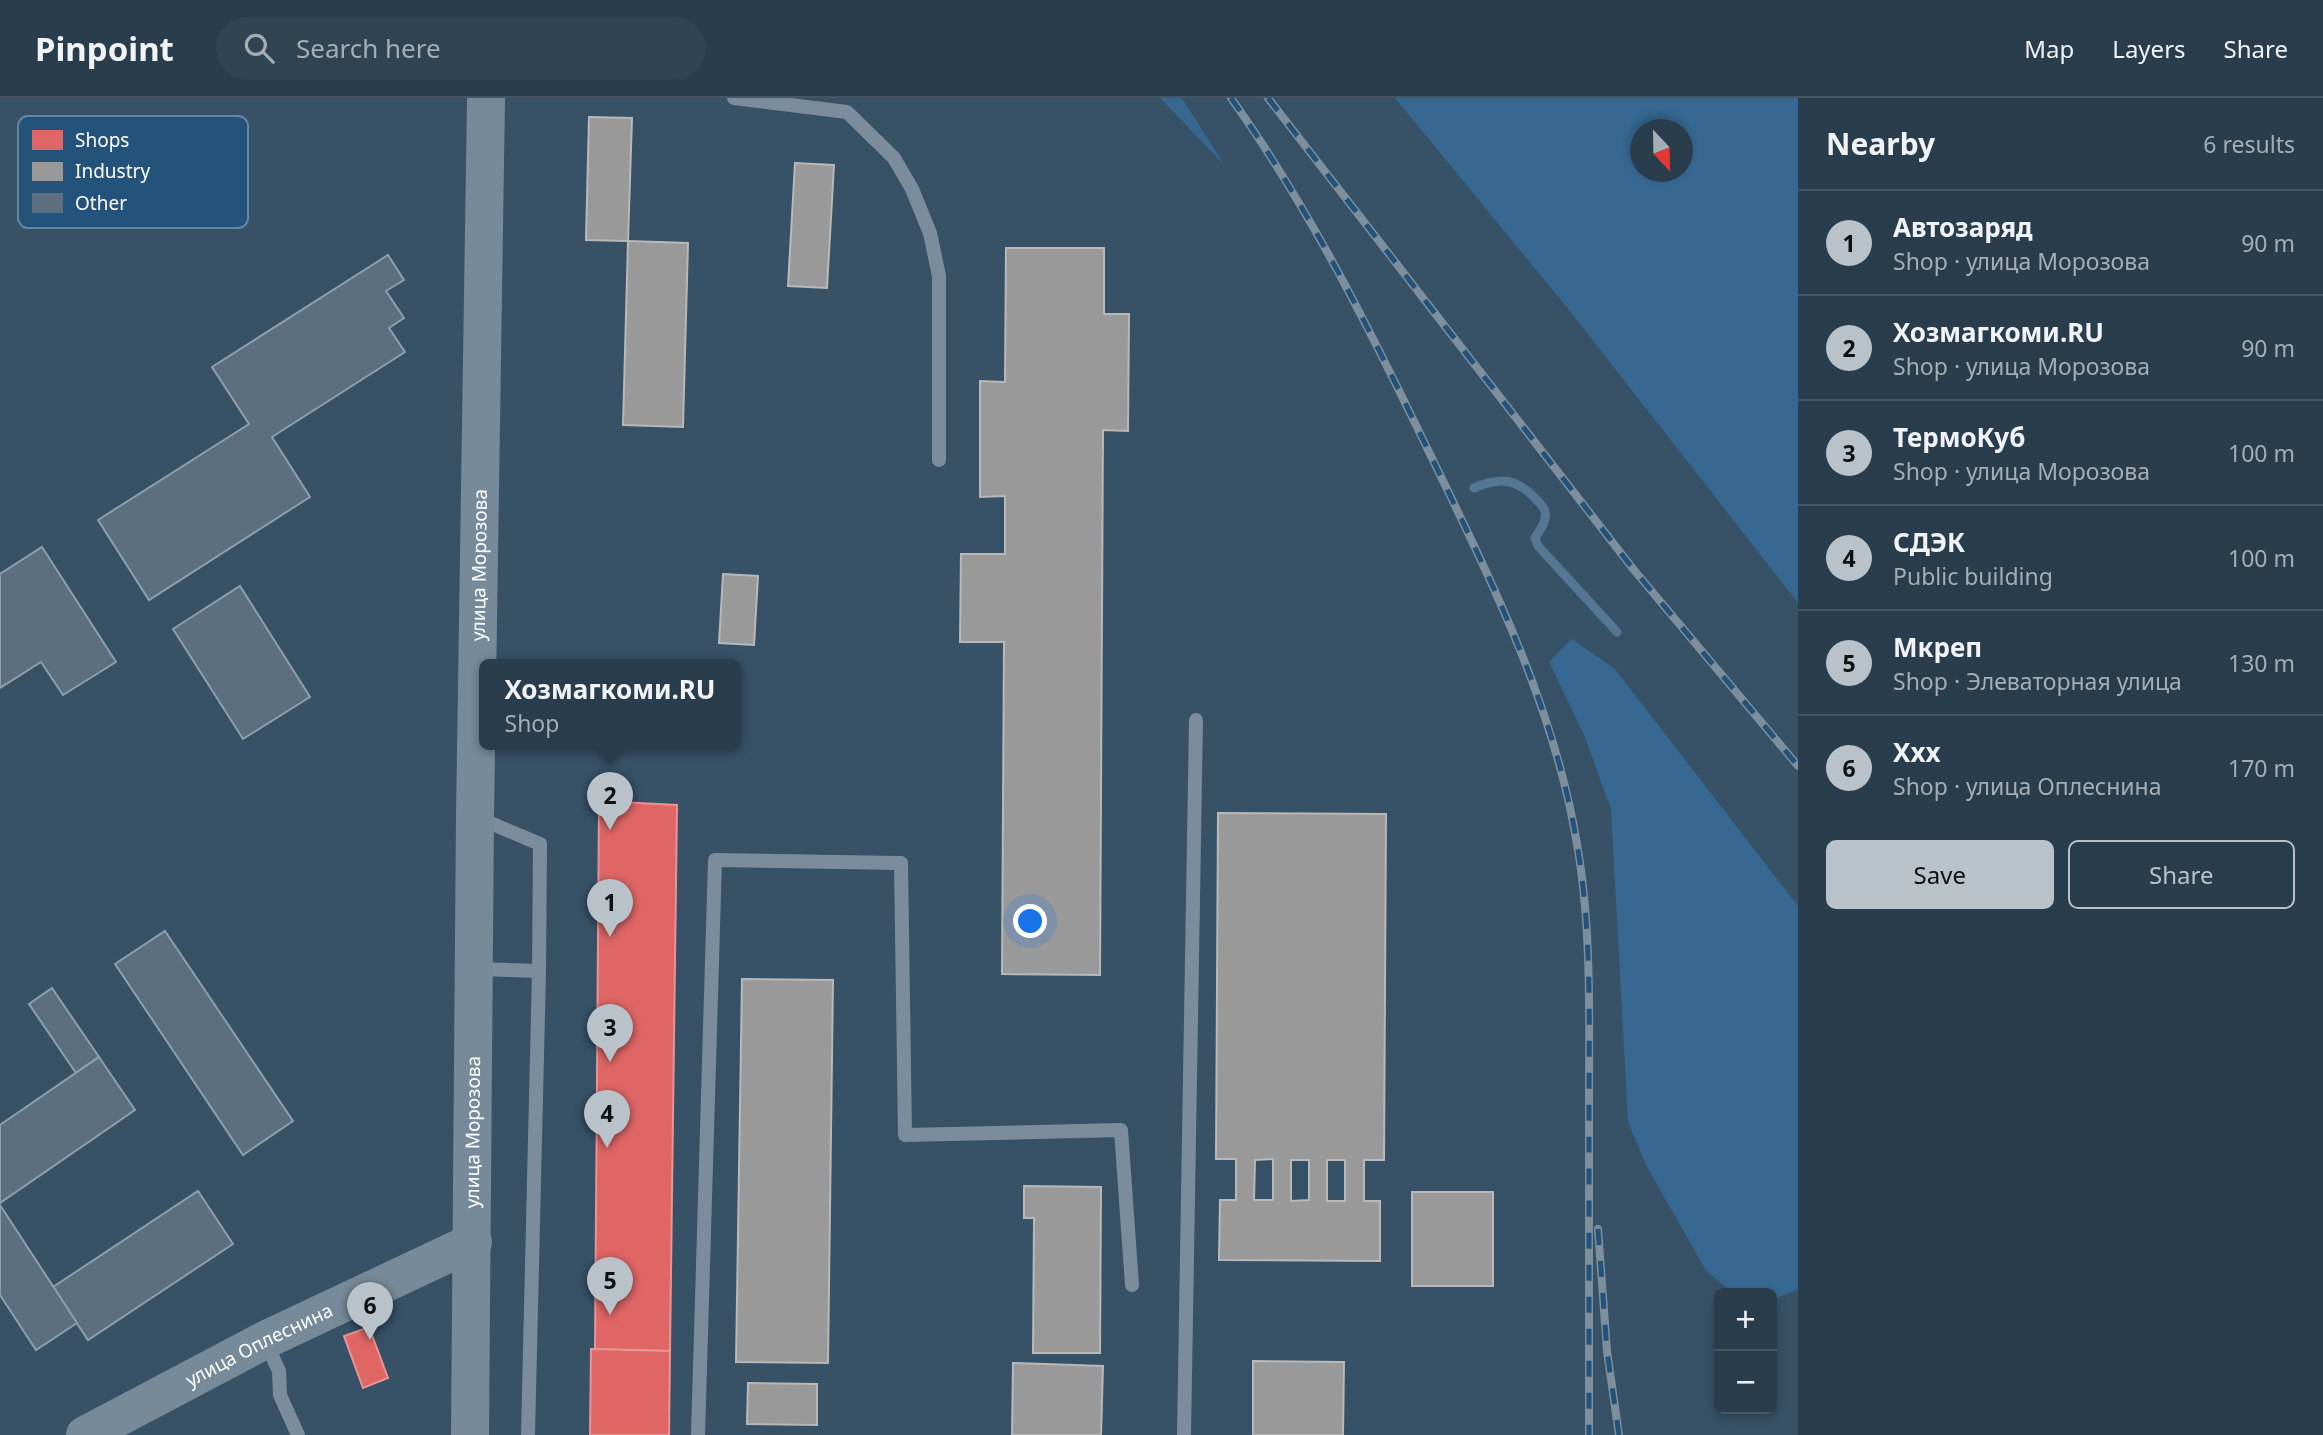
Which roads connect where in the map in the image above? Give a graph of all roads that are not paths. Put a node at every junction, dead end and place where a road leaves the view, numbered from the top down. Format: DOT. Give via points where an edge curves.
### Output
graph roads {
  1 [pos="486,98"];
  2 [pos="734,98"];
  3 [pos="939,460"];
  4 [pos="1196,720"];
  5 [pos="475,816"];
  6 [pos="475,969"];
  7 [pos="539,971"];
  8 [pos="473,1242"];
  9 [pos="1132,1285"];
  10 [pos="265,1340"];
  11 [pos="85,1435"];
  12 [pos="299,1435"];
  13 [pos="470,1435"];
  14 [pos="528,1435"];
  15 [pos="698,1435"];
  16 [pos="1185,1435"];
  1 -- 5 [label="main road, улица Морозова"];
  2 -- 3 [label="lane" via="847,111 894,158 912,189 930,233 939,276"];
  4 -- 16 [label="lane"];
  5 -- 6 [label="main road, улица Морозова"];
  5 -- 7 [label="lane" via="540,844"];
  6 -- 7 [label="lane"];
  6 -- 8 [label="main road, улица Морозова"];
  7 -- 14 [label="lane"];
  8 -- 10 [label="main road, улица Оплеснина"];
  8 -- 13 [label="main road, улица Морозова"];
  9 -- 15 [label="lane" via="1121,1130 905,1135 901,863 715,859"];
  10 -- 11 [label="main road, улица Оплеснина"];
  10 -- 12 [label="lane" via="279,1371 280,1395"];
}
